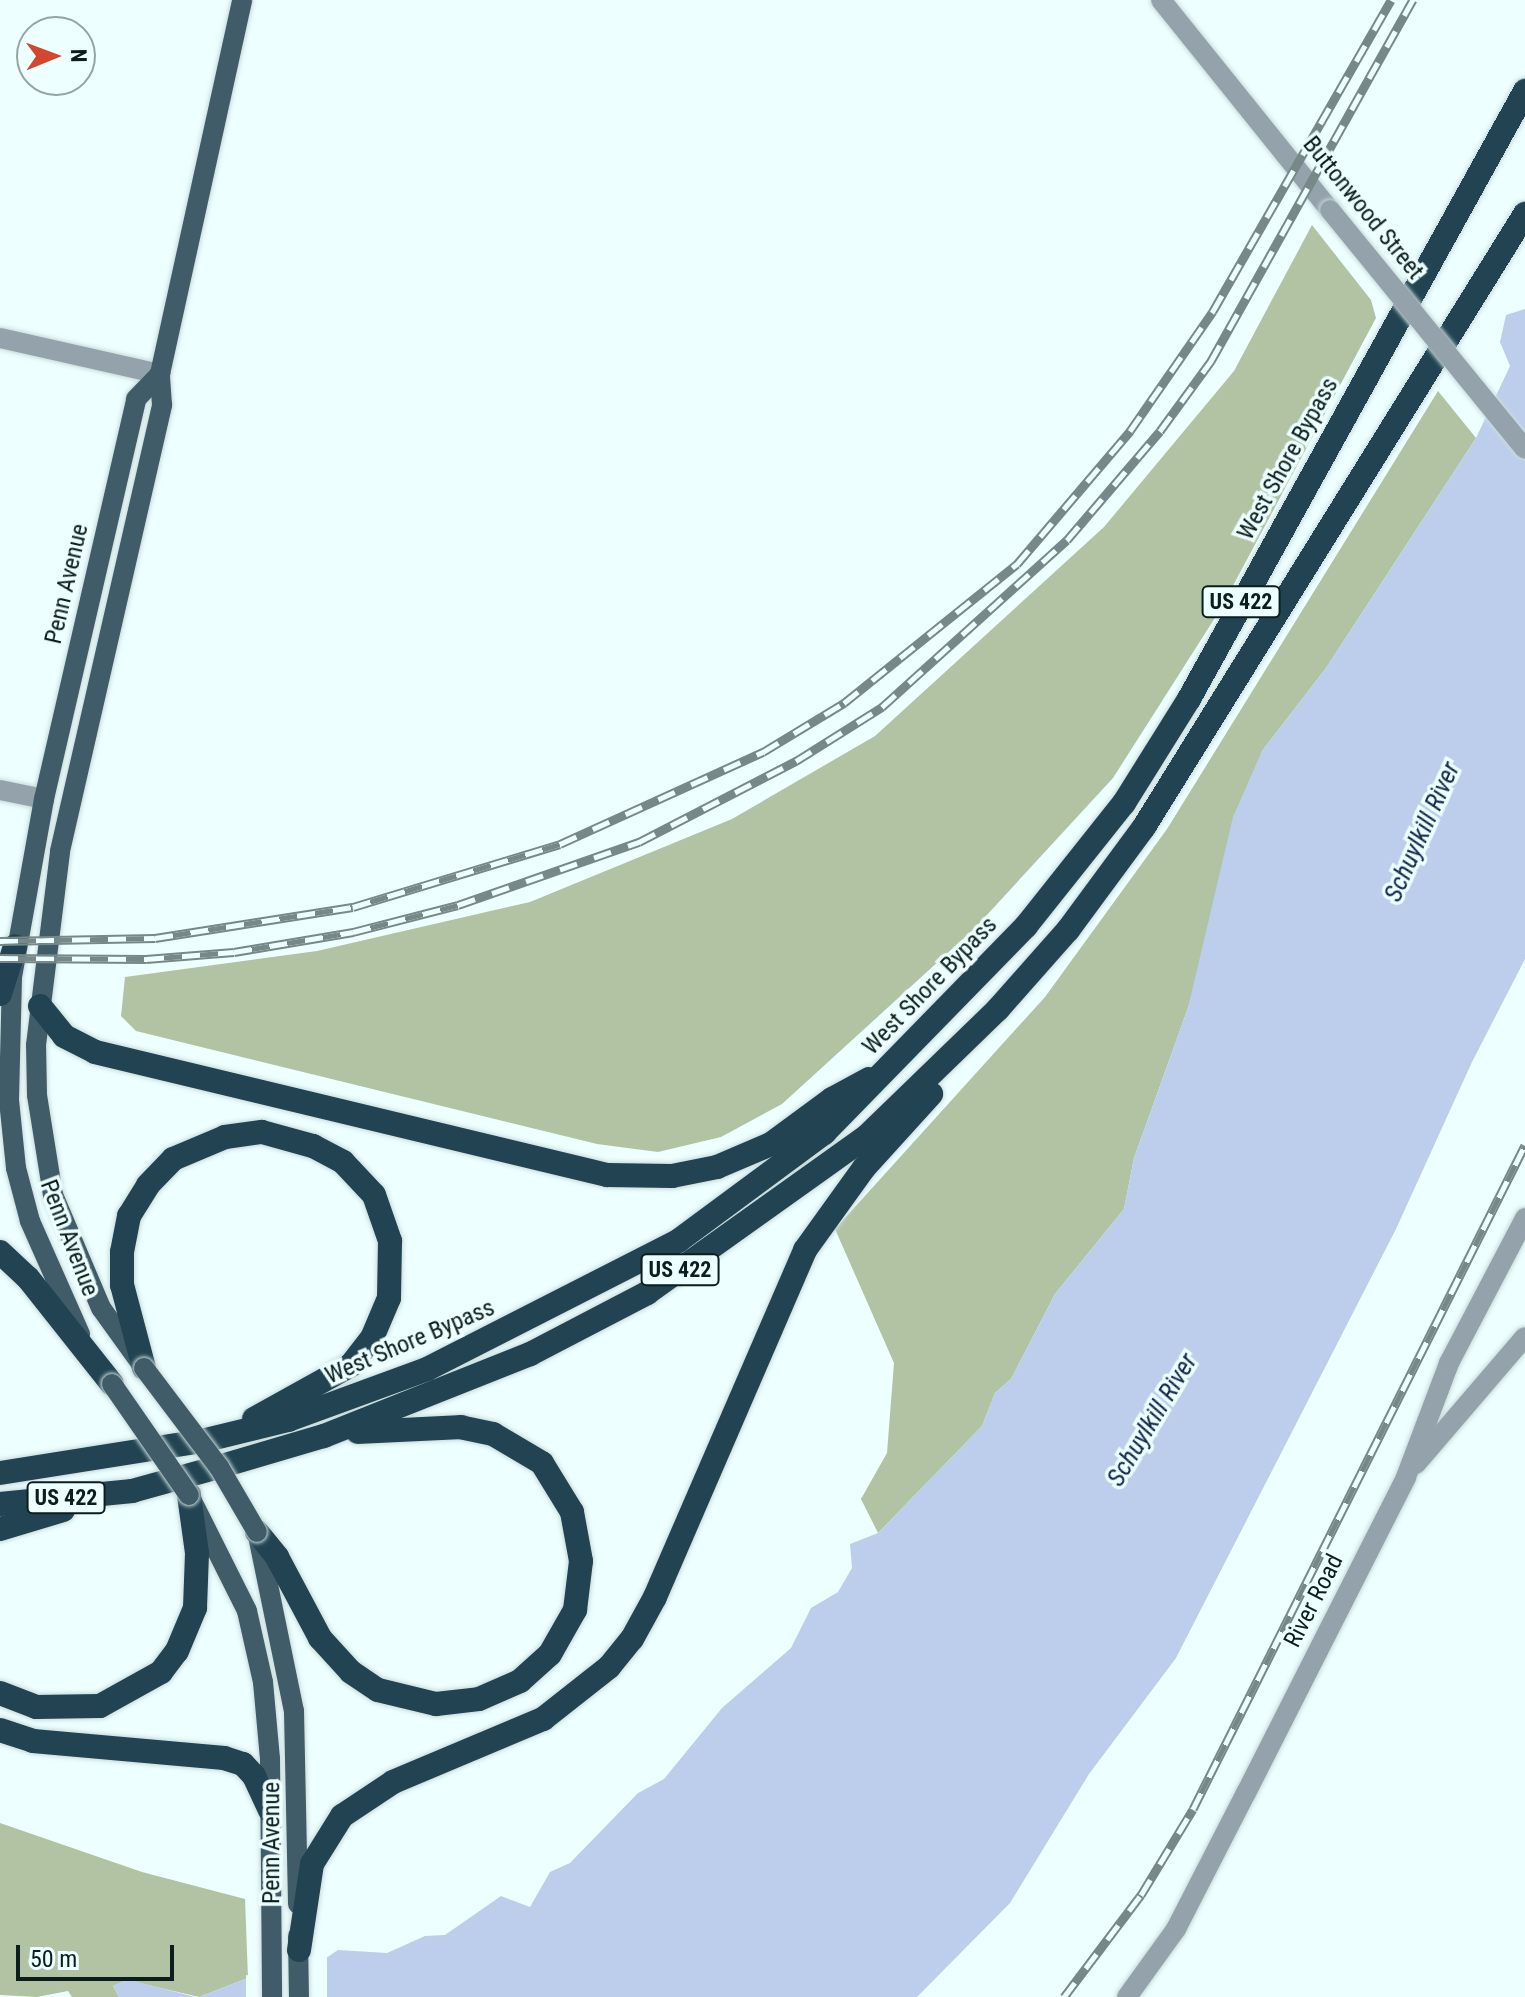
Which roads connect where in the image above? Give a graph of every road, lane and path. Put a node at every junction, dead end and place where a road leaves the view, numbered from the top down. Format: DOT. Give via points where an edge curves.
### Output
graph roads {
  1 [pos="242,0"];
  2 [pos="1161,0"];
  3 [pos="1525,91"];
  4 [pos="1525,214"];
  5 [pos="0,338"];
  6 [pos="160,374"];
  7 [pos="1525,449"];
  8 [pos="0,790"];
  9 [pos="44,799"];
  10 [pos="27,890"];
  11 [pos="55,896"];
  12 [pos="15,946"];
  13 [pos="0,994"];
  14 [pos="40,1006"];
  15 [pos="986,1022"];
  16 [pos="892,1067"];
  17 [pos="1525,1218"];
  18 [pos="0,1252"];
  19 [pos="1525,1337"];
  20 [pos="144,1368"];
  21 [pos="112,1384"];
  22 [pos="324,1436"];
  23 [pos="213,1439"];
  24 [pos="0,1463"];
  25 [pos="74,1464"];
  26 [pos="0,1473"];
  27 [pos="1406,1477"];
  28 [pos="132,1491"];
  29 [pos="189,1495"];
  30 [pos="0,1504"];
  31 [pos="0,1529"];
  32 [pos="257,1532"];
  33 [pos="208,1551"];
  34 [pos="0,1693"];
  35 [pos="0,1730"];
  36 [pos="270,1811"];
  37 [pos="299,1950"];
  38 [pos="272,1997"];
  39 [pos="299,1997"];
  40 [pos="1127,1997"];
  1 -- 6 [label="main road, Penn Avenue"];
  2 -- 7 [label="street, Buttonwood Street, bridge"];
  3 -- 16 [label="highway, West Shore Bypass / US 422" via="1189,699 1124,803 1026,926"];
  4 -- 15 [label="highway, US 422" via="1144,827 1068,930"];
  5 -- 6 [label="street"];
  6 -- 9 [label="main road, Penn Avenue" via="136,399"];
  6 -- 11 [label="main road, Penn Avenue" via="162,405"];
  8 -- 9 [label="street"];
  9 -- 10 [label="main road, Penn Avenue"];
  10 -- 11 [label="main road"];
  10 -- 12 [label="main road, Penn Avenue"];
  11 -- 14 [label="main road, Penn Avenue"];
  12 -- 13 [label="highway"];
  12 -- 21 [label="main road, Penn Avenue" via="9,1100 16,1168 54,1279"];
  14 -- 16 [label="highway" via="64,1036 115,1058 618,1175 672,1176 731,1161 771,1144 832,1099"];
  14 -- 20 [label="main road, Penn Avenue" via="37,1095 53,1195 101,1308"];
  15 -- 22 [label="highway, US 422" via="867,1136 647,1293 530,1354"];
  15 -- 37 [label="highway" via="953,1070 864,1168 805,1250 655,1597 618,1656 543,1719 393,1782 342,1816 312,1864"];
  16 -- 23 [label="highway, West Shore Bypass / US 422" via="824,1133 678,1241 427,1369 288,1420"];
  17 -- 27 [label="street, River Road" via="1449,1363"];
  18 -- 21 [label="highway" via="28,1278"];
  19 -- 27 [label="street"];
  20 -- 23 [label="highway" via="122,1285 122,1252 134,1207 173,1159 214,1140 262,1132 328,1153 364,1183 380,1208 392,1253 389,1298 372,1338 328,1383"];
  20 -- 32 [label="main road, Penn Avenue, bridge" via="219,1467"];
  21 -- 29 [label="main road, Penn Avenue, bridge"];
  22 -- 28 [label="highway, US 422"];
  22 -- 32 [label="highway" via="445,1425 493,1434 542,1463 562,1489 579,1534 578,1595 557,1644 520,1681 479,1699 436,1704 378,1690 351,1672 320,1638 277,1557"];
  23 -- 25 [label="highway, West Shore Bypass / US 422"];
  24 -- 25 [label="highway"];
  25 -- 26 [label="highway, West Shore Bypass / US 422"];
  27 -- 40 [label="street, River Road" via="1176,1929"];
  28 -- 30 [label="highway, US 422"];
  28 -- 31 [label="highway"];
  29 -- 33 [label="highway"];
  32 -- 37 [label="main road, Penn Avenue" via="290,1674 297,1745"];
  33 -- 34 [label="highway" via="191,1623 152,1681 116,1701 73,1709 23,1704"];
  33 -- 36 [label="main road, Penn Avenue" via="247,1611 263,1682"];
  35 -- 36 [label="highway" via="33,1741 224,1758 243,1764 254,1776"];
  36 -- 38 [label="main road, Penn Avenue"];
  37 -- 39 [label="main road, Penn Avenue"];
}
